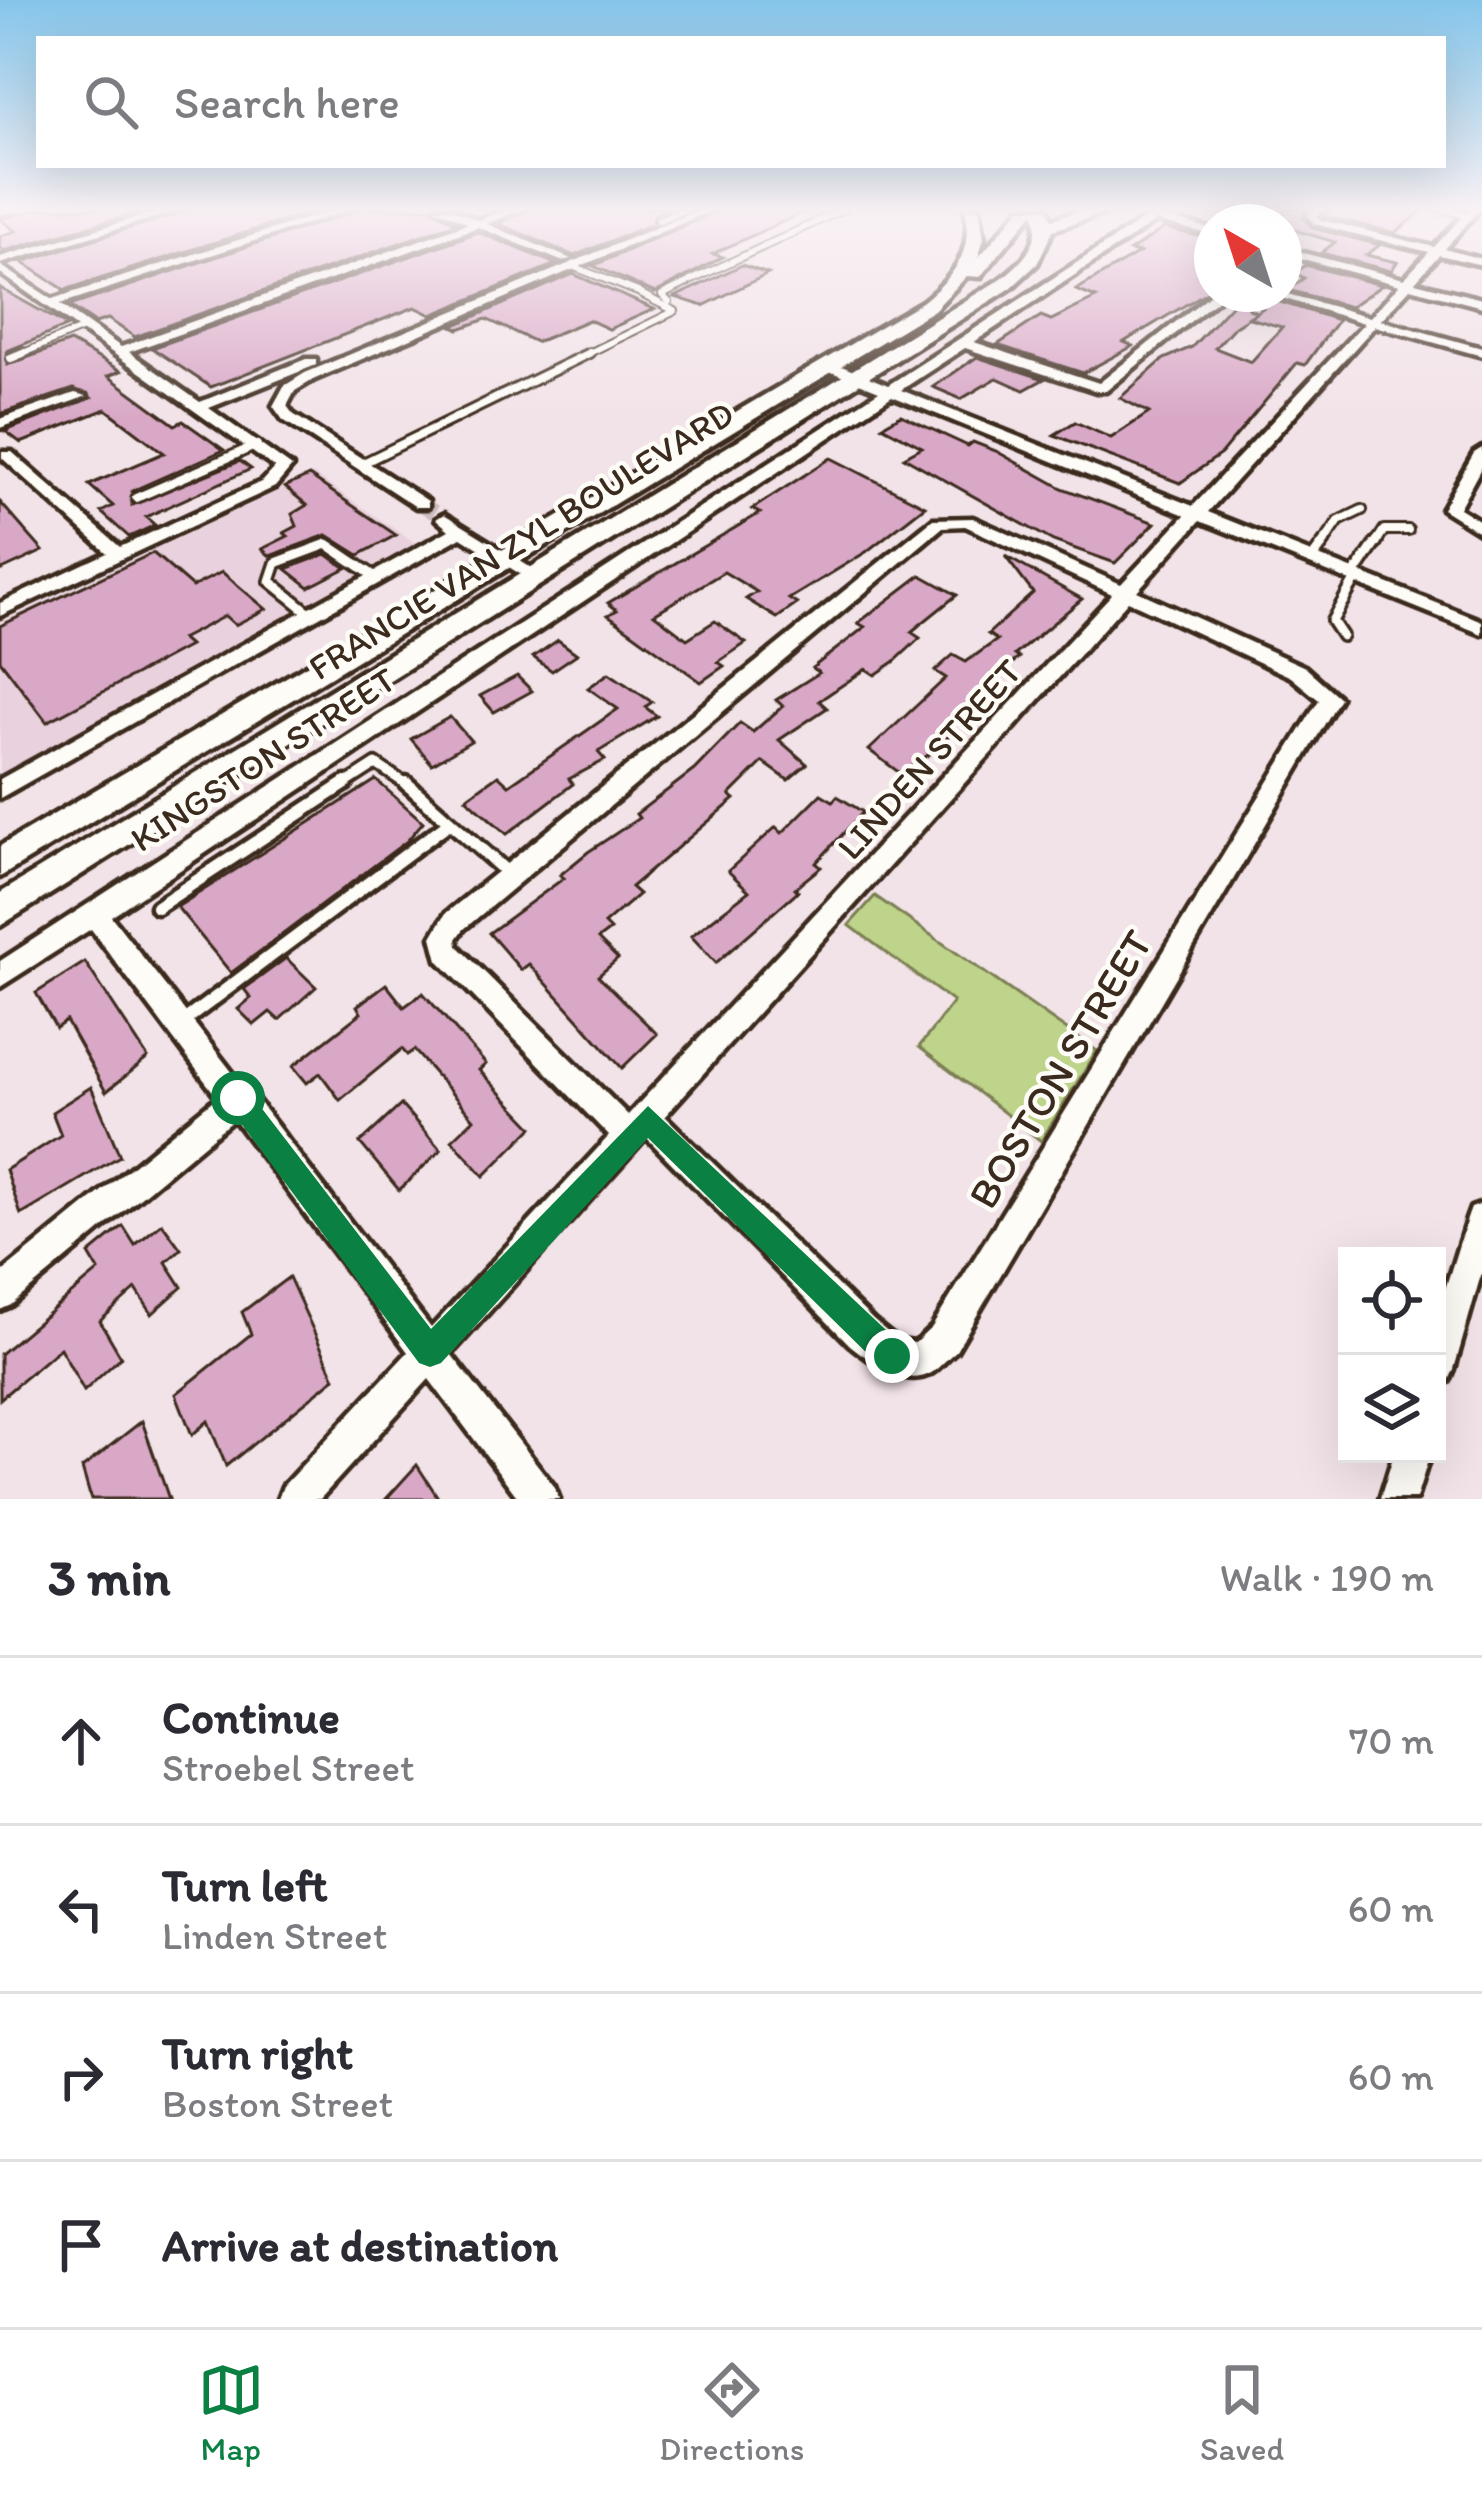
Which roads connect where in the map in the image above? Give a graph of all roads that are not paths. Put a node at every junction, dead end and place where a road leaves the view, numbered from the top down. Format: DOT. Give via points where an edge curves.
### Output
graph roads {
  1 [pos="16,278"];
  2 [pos="131,278"];
  3 [pos="326,278"];
  4 [pos="528,278"];
  5 [pos="534,278"];
  6 [pos="605,278"];
  7 [pos="698,278"];
  8 [pos="959,278"];
  9 [pos="971,278"];
  10 [pos="1013,278"];
  11 [pos="1062,278"];
  12 [pos="1385,278"];
  13 [pos="1413,278"];
  14 [pos="22,283"];
  15 [pos="1408,284"];
  16 [pos="0,289"];
  17 [pos="1302,301"];
  18 [pos="52,303"];
  19 [pos="1482,303"];
  20 [pos="675,308"];
  21 [pos="1196,312"];
  22 [pos="1373,321"];
  23 [pos="900,324"];
  24 [pos="86,327"];
  25 [pos="964,343"];
  26 [pos="121,351"];
  27 [pos="1482,352"];
  28 [pos="10,358"];
  29 [pos="829,366"];
  30 [pos="856,377"];
  31 [pos="891,391"];
  32 [pos="80,396"];
  33 [pos="201,406"];
  34 [pos="0,424"];
  35 [pos="256,445"];
  36 [pos="1482,454"];
  37 [pos="8,455"];
  38 [pos="361,464"];
  39 [pos="136,498"];
  40 [pos="422,504"];
  41 [pos="1362,509"];
  42 [pos="1198,514"];
  43 [pos="1482,529"];
  44 [pos="1408,530"];
  45 [pos="118,554"];
  46 [pos="509,558"];
  47 [pos="1311,560"];
  48 [pos="537,577"];
  49 [pos="1354,577"];
  50 [pos="377,578"];
  51 [pos="1124,592"];
  52 [pos="0,610"];
  53 [pos="311,614"];
  54 [pos="1482,628"];
  55 [pos="1342,636"];
  56 [pos="3,782"];
  57 [pos="450,822"];
  58 [pos="0,863"];
  59 [pos="510,875"];
  60 [pos="157,908"];
  61 [pos="0,911"];
  62 [pos="94,913"];
  63 [pos="0,975"];
  64 [pos="180,1024"];
  65 [pos="238,1098"];
  66 [pos="639,1128"];
  67 [pos="1482,1220"];
  68 [pos="0,1294"];
  69 [pos="430,1352"];
  70 [pos="1442,1355"];
  71 [pos="1409,1463"];
  72 [pos="296,1499"];
  73 [pos="541,1499"];
  74 [pos="1398,1499"];
  1 -- 14 [label="street"];
  2 -- 18 [label="street"];
  3 -- 26 [label="street"];
  4 -- 33 [label="street"];
  5 -- 38 [label="street" via="289,389 280,401 284,413"];
  6 -- 20 [label="lane"];
  7 -- 20 [label="lane" via="662,295"];
  8 -- 23 [label="main road, FRANCIE VAN ZYL BOULEVARD"];
  9 -- 23 [label="main road"];
  10 -- 30 [label="main road, FRANCIE VAN ZYL BOULEVARD"];
  11 -- 25 [label="street, KINGSTON STREET"];
  12 -- 15 [label="street"];
  13 -- 15 [label="street, LINDEN STREET"];
  14 -- 16 [label="street"];
  14 -- 18 [label="street"];
  15 -- 19 [label="street"];
  15 -- 22 [label="street, LINDEN STREET"];
  17 -- 22 [label="street"];
  18 -- 24 [label="street"];
  20 -- 38 [label="lane"];
  21 -- 25 [label="street" via="1101,388"];
  22 -- 27 [label="street"];
  22 -- 42 [label="street, LINDEN STREET"];
  23 -- 29 [label="main road, FRANCIE VAN ZYL BOULEVARD"];
  24 -- 26 [label="street"];
  24 -- 28 [label="lane"];
  25 -- 31 [label="street, KINGSTON STREET"];
  26 -- 33 [label="street"];
  29 -- 30 [label="street"];
  29 -- 46 [label="main road, FRANCIE VAN ZYL BOULEVARD"];
  30 -- 31 [label="street"];
  30 -- 48 [label="main road, FRANCIE VAN ZYL BOULEVARD"];
  31 -- 42 [label="street"];
  31 -- 62 [label="street, KINGSTON STREET"];
  32 -- 34 [label="street"];
  33 -- 35 [label="street"];
  35 -- 39 [label="lane"];
  35 -- 45 [label="street" via="284,471 269,484"];
  36 -- 43 [label="street" via="1450,509"];
  37 -- 45 [label="street"];
  38 -- 40 [label="street"];
  41 -- 47 [label="lane" via="1339,521"];
  42 -- 47 [label="street"];
  42 -- 51 [label="street, LINDEN STREET"];
  44 -- 49 [label="lane" via="1384,530"];
  45 -- 52 [label="street"];
  46 -- 48 [label="street"];
  46 -- 50 [label="street" via="453,525"];
  46 -- 58 [label="main road, FRANCIE VAN ZYL BOULEVARD"];
  47 -- 49 [label="street"];
  48 -- 61 [label="main road, FRANCIE VAN ZYL BOULEVARD"];
  49 -- 54 [label="street"];
  49 -- 55 [label="lane" via="1331,621"];
  50 -- 53 [label="street"];
  50 -- 53 [label="lane" via="327,544 276,563 270,580"];
  51 -- 59 [label="street" via="967,521 939,522"];
  51 -- 66 [label="street, LINDEN STREET"];
  51 -- 66 [label="street, BOSTON STREET" via="1310,679 1330,698 1329,708 944,1340 920,1361 892,1356"];
  53 -- 56 [label="street"];
  57 -- 59 [label="lane"];
  57 -- 60 [label="lane" via="386,766 369,765"];
  57 -- 64 [label="lane"];
  59 -- 66 [label="street" via="455,921 444,938 447,952"];
  62 -- 63 [label="street, KINGSTON STREET"];
  62 -- 64 [label="street"];
  64 -- 65 [label="street"];
  65 -- 68 [label="street"];
  65 -- 69 [label="street"];
  66 -- 69 [label="street, LINDEN STREET"];
  67 -- 70 [label="street"];
  69 -- 72 [label="street, LINDEN STREET"];
  69 -- 73 [label="street"];
  71 -- 74 [label="street"];
}
